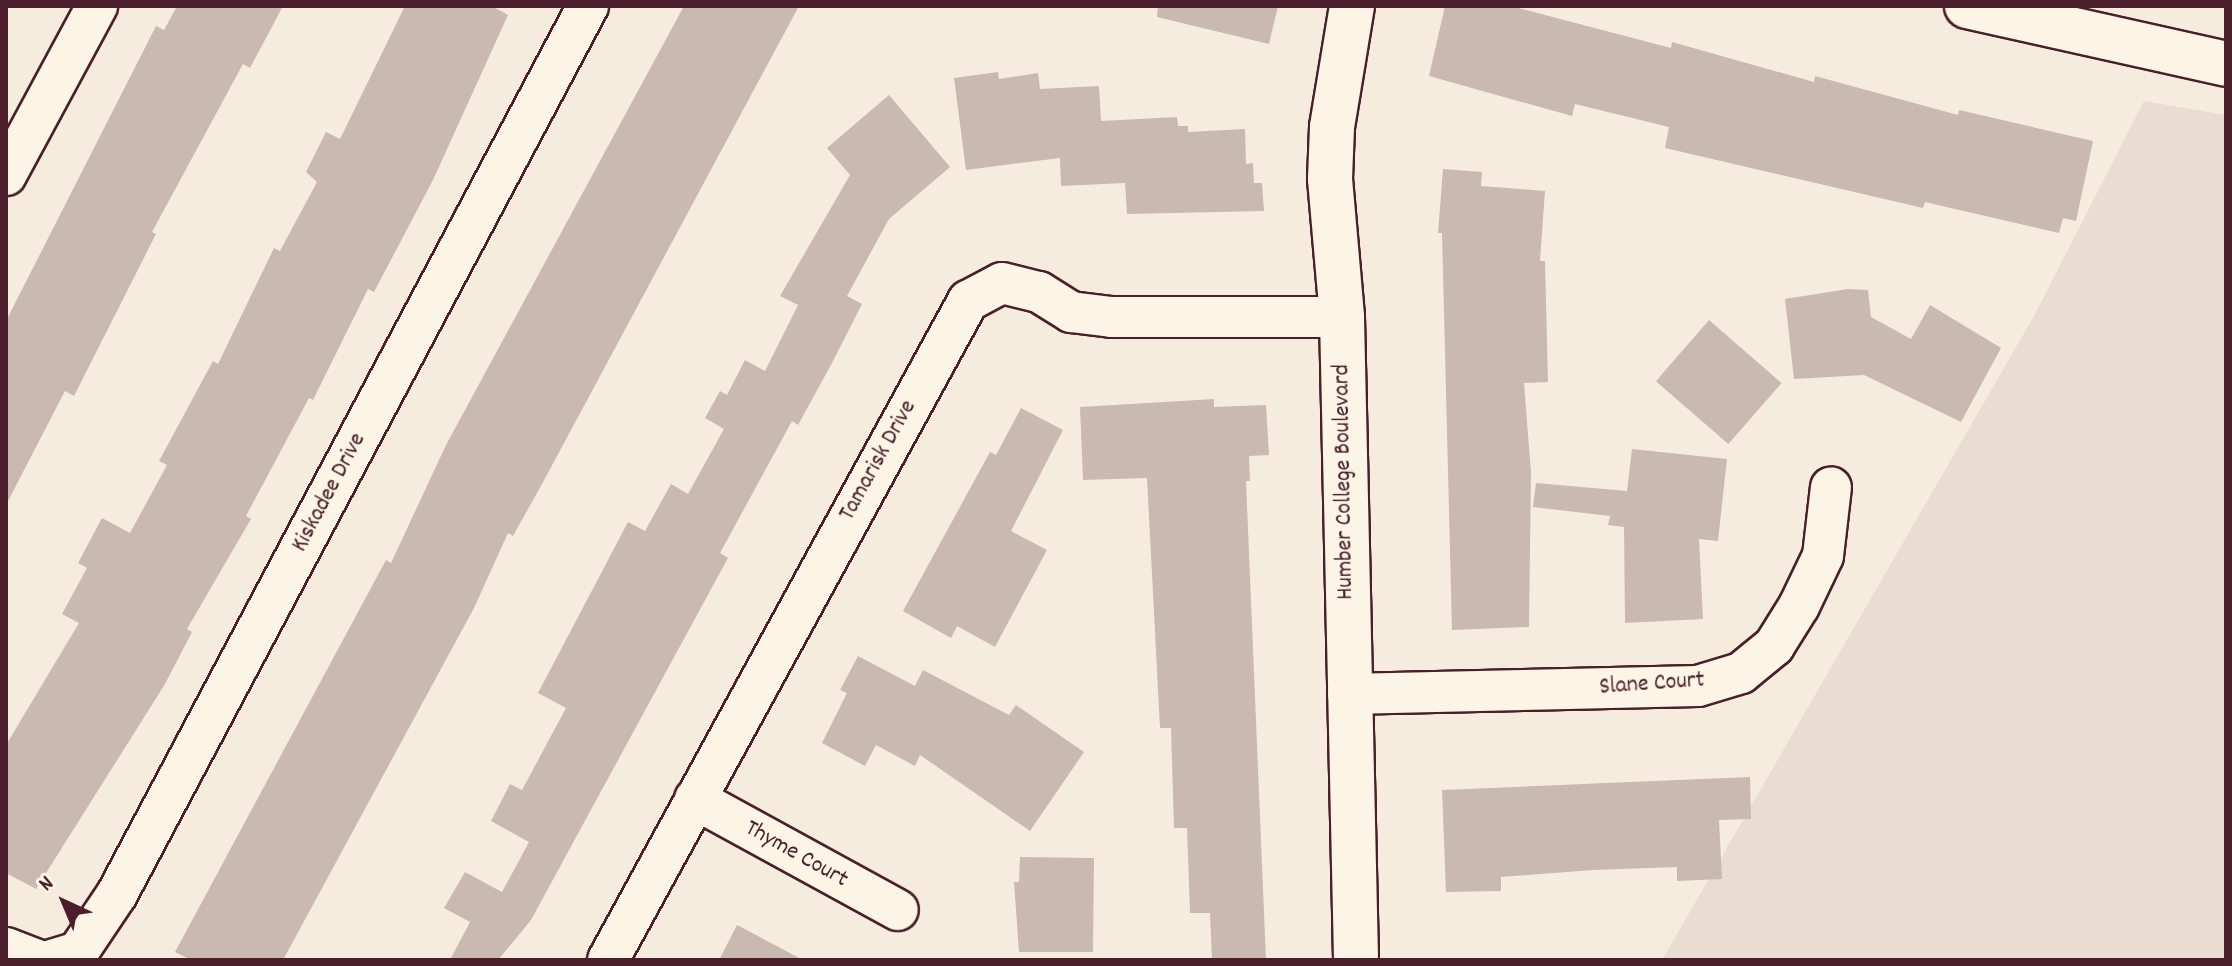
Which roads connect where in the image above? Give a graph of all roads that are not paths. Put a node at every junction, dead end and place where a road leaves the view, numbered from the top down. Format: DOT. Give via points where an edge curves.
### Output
graph roads {
  1 [pos="97,6"];
  2 [pos="588,6"];
  3 [pos="1352,6"];
  4 [pos="1967,6"];
  5 [pos="2226,64"];
  6 [pos="6,175"];
  7 [pos="1342,317"];
  8 [pos="1831,487"];
  9 [pos="1348,694"];
  10 [pos="695,799"];
  11 [pos="898,910"];
  12 [pos="6,948"];
  13 [pos="38,960"];
  14 [pos="52,960"];
  15 [pos="608,960"];
  16 [pos="1356,960"];
  1 -- 6 [label="street"];
  2 -- 14 [label="street, Kiskadee Drive" via="117,894 78,952"];
  3 -- 7 [label="street, Humber College Boulevard" via="1332,127 1330,179"];
  4 -- 5 [label="street"];
  7 -- 9 [label="street, Humber College Boulevard"];
  7 -- 10 [label="street, Tamarisk Drive" via="1112,317 1071,312 1039,292 1002,283 968,301"];
  8 -- 9 [label="street, Slane Court" via="1823,556 1799,606 1774,646 1741,673 1698,686"];
  9 -- 16 [label="street, Humber College Boulevard"];
  10 -- 11 [label="street, Thyme Court"];
  10 -- 15 [label="street, Tamarisk Drive"];
  12 -- 13 [label="street"];
}
